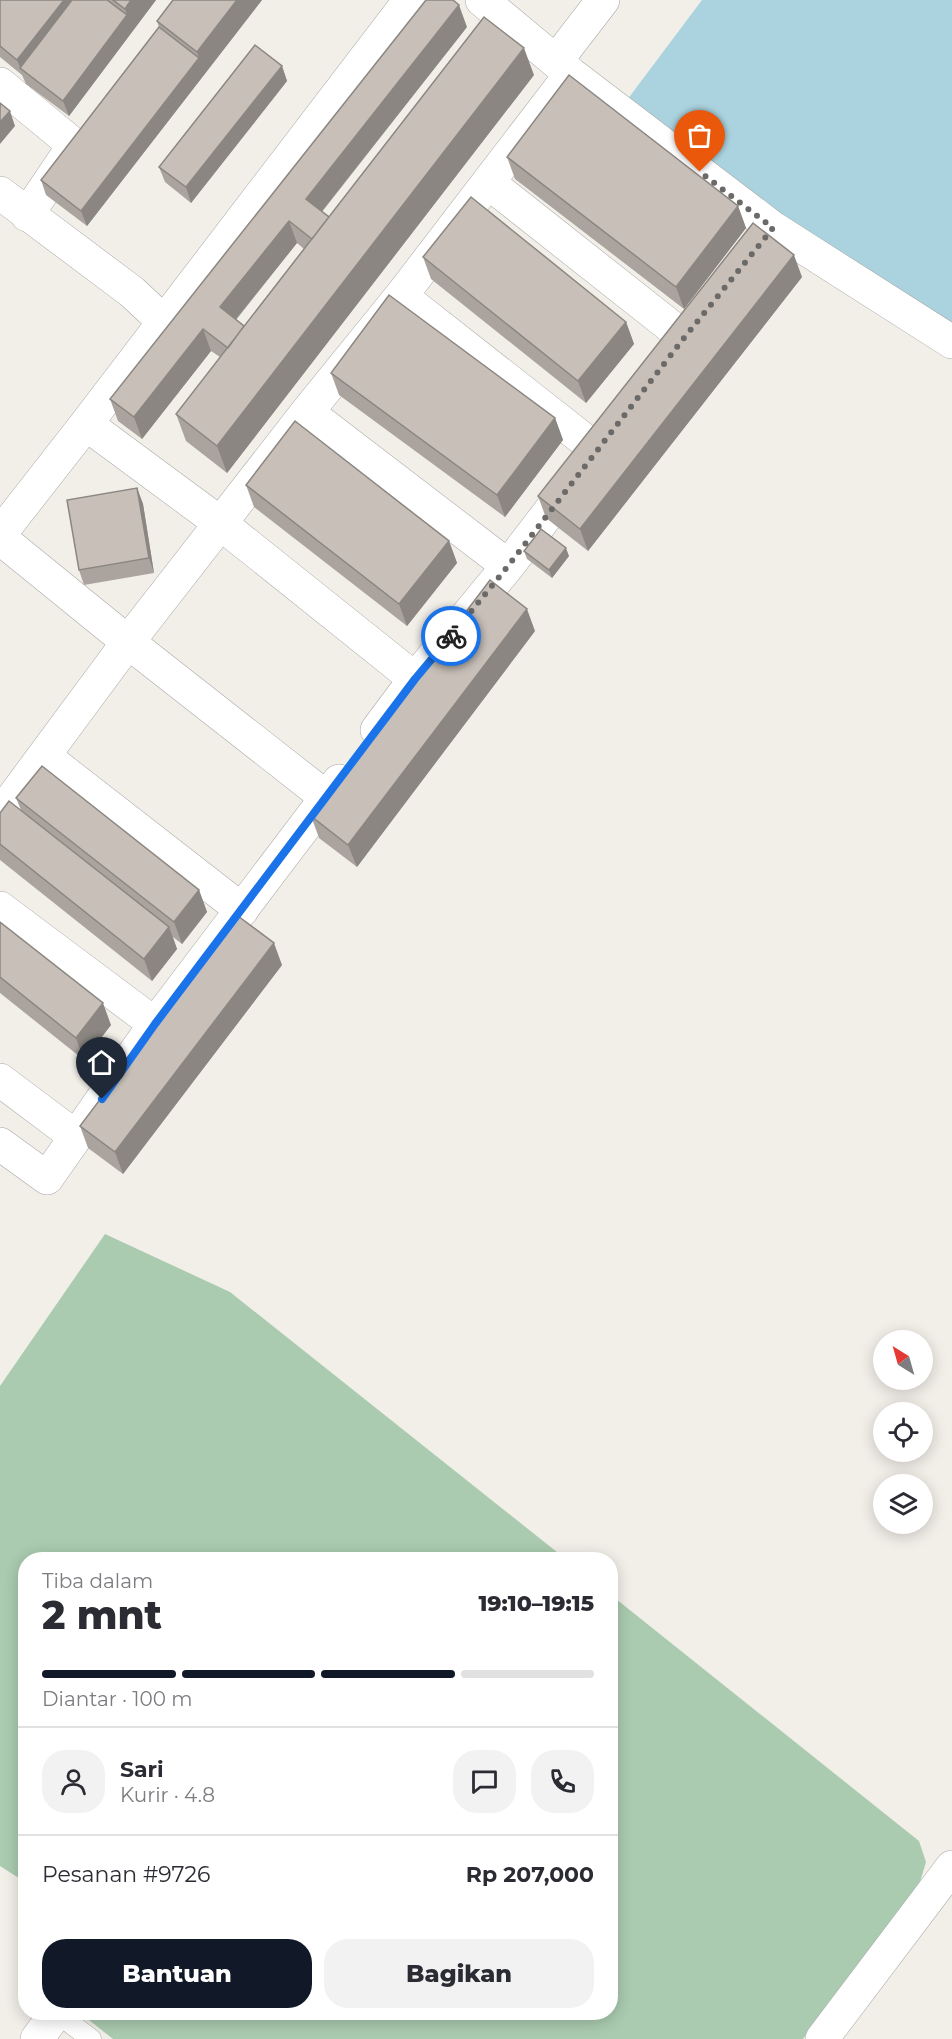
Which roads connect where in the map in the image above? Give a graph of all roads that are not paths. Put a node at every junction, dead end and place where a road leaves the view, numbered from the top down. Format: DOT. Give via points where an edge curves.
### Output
graph roads {
  1 [pos="410,0"];
  2 [pos="482,0"];
  3 [pos="603,0"];
  4 [pos="563,68"];
  5 [pos="0,84"];
  6 [pos="96,118"];
  7 [pos="74,145"];
  8 [pos="489,183"];
  9 [pos="0,193"];
  10 [pos="27,215"];
  11 [pos="773,228"];
  12 [pos="401,296"];
  13 [pos="163,321"];
  14 [pos="952,342"];
  15 [pos="307,412"];
  16 [pos="86,423"];
  17 [pos="220,524"];
  18 [pos="0,534"];
  19 [pos="0,538"];
  20 [pos="508,566"];
  21 [pos="128,642"];
  22 [pos="415,679"];
  23 [pos="44,756"];
  24 [pos="327,798"];
  25 [pos="0,815"];
  26 [pos="0,908"];
  27 [pos="242,910"];
  28 [pos="155,1024"];
  29 [pos="0,1080"];
  30 [pos="76,1137"];
  31 [pos="0,1144"];
  32 [pos="952,1867"];
  33 [pos="51,2020"];
  34 [pos="65,2020"];
  35 [pos="37,2039"];
  36 [pos="91,2039"];
  37 [pos="822,2039"];
  1 -- 13 [label="street"];
  2 -- 4 [label="street"];
  3 -- 4 [label="street"];
  4 -- 8 [label="street"];
  4 -- 11 [label="street"];
  5 -- 7 [label="street"];
  6 -- 7 [label="street"];
  7 -- 10 [label="street"];
  8 -- 11 [label="street" via="677,347"];
  8 -- 12 [label="street"];
  9 -- 10 [label="street"];
  10 -- 13 [label="street" via="132,292"];
  11 -- 14 [label="street"];
  12 -- 15 [label="street"];
  12 -- 20 [label="street" via="604,440"];
  13 -- 16 [label="street"];
  15 -- 17 [label="street"];
  15 -- 20 [label="street"];
  16 -- 17 [label="street"];
  16 -- 18 [label="street"];
  17 -- 21 [label="street"];
  17 -- 22 [label="street"];
  19 -- 21 [label="street"];
  20 -- 22 [label="street"];
  21 -- 23 [label="street"];
  21 -- 24 [label="street"];
  22 -- 24 [label="street"];
  23 -- 25 [label="street"];
  23 -- 27 [label="street"];
  24 -- 27 [label="street"];
  26 -- 28 [label="street"];
  27 -- 28 [label="street"];
  28 -- 30 [label="street"];
  29 -- 30 [label="street"];
  30 -- 31 [label="street" via="47,1178"];
  32 -- 37 [label="street"];
  33 -- 35 [label="street"];
  34 -- 36 [label="lane"];
}
